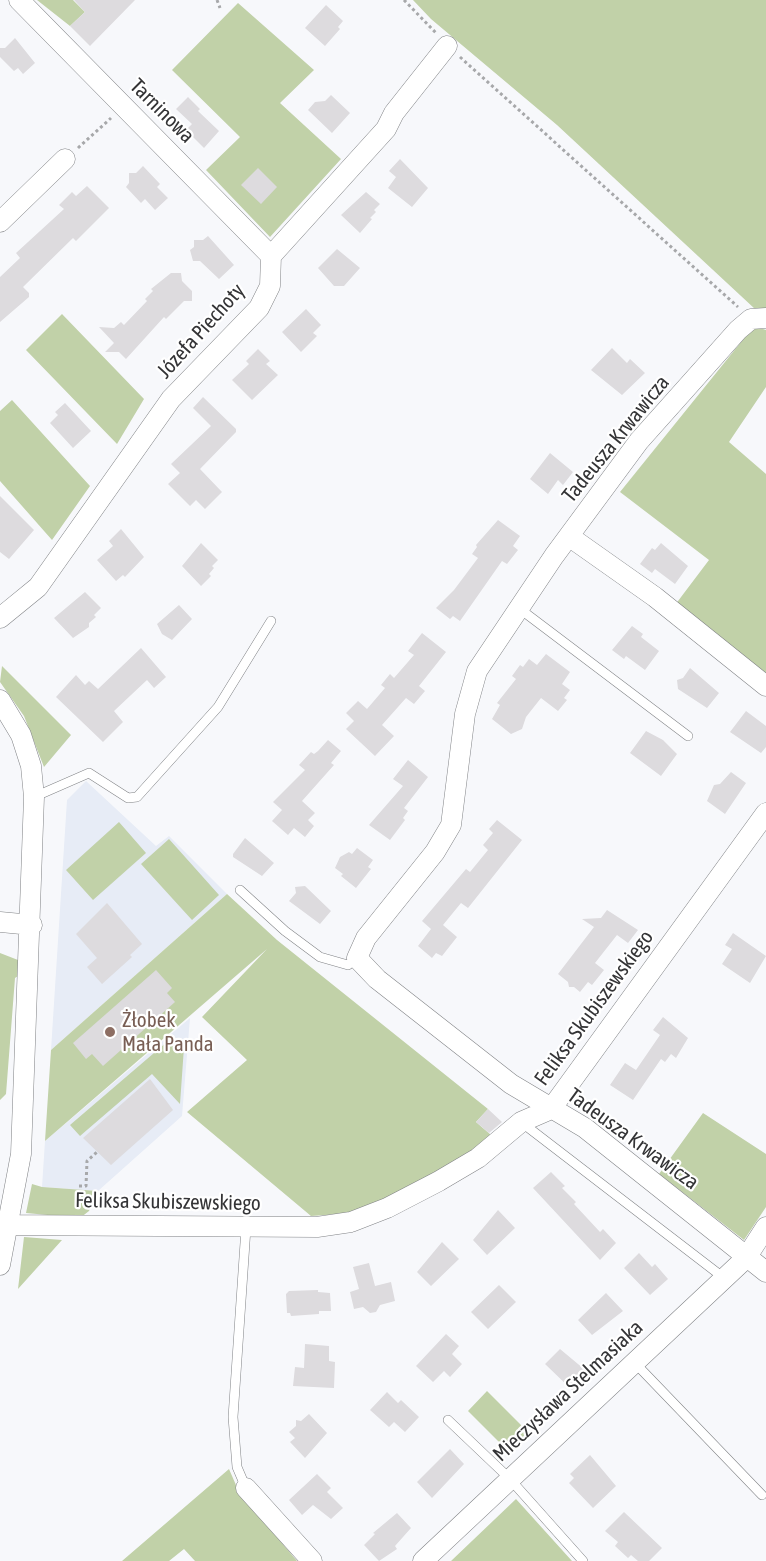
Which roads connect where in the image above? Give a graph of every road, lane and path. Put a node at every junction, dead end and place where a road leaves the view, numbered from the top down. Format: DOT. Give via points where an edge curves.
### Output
graph roads {
  1 [pos="19,0"];
  2 [pos="217,0"];
  3 [pos="404,0"];
  4 [pos="219,8"];
  5 [pos="447,46"];
  6 [pos="123,106"];
  7 [pos="65,159"];
  8 [pos="0,222"];
  9 [pos="271,256"];
  10 [pos="759,319"];
  11 [pos="570,537"];
  12 [pos="520,609"];
  13 [pos="0,618"];
  14 [pos="271,621"];
  15 [pos="766,686"];
  16 [pos="0,700"];
  17 [pos="688,736"];
  18 [pos="34,796"];
  19 [pos="766,813"];
  20 [pos="240,890"];
  21 [pos="0,922"];
  22 [pos="32,926"];
  23 [pos="357,958"];
  24 [pos="551,1109"];
  25 [pos="521,1122"];
  26 [pos="98,1151"];
  27 [pos="79,1186"];
  28 [pos="3,1225"];
  29 [pos="766,1227"];
  30 [pos="246,1228"];
  31 [pos="746,1258"];
  32 [pos="0,1265"];
  33 [pos="766,1272"];
  34 [pos="724,1278"];
  35 [pos="635,1363"];
  36 [pos="448,1420"];
  37 [pos="509,1478"];
  38 [pos="246,1488"];
  39 [pos="762,1495"];
  40 [pos="312,1561"];
  41 [pos="423,1561"];
  42 [pos="583,1561"];
  1 -- 6 [label="street, Tarninowa"];
  2 -- 4 [label="path"];
  3 -- 5 [label="path"];
  5 -- 9 [label="street" via="394,113 386,129"];
  5 -- 10 [label="path"];
  6 -- 7 [label="path"];
  6 -- 9 [label="street, Tarninowa"];
  7 -- 8 [label="street"];
  9 -- 13 [label="street, Józefa Piechoty" via="270,286 260,308 171,399 38,587"];
  10 -- 11 [label="street, Tadeusza Krwawicza" via="738,330 639,441"];
  11 -- 12 [label="street, Tadeusza Krwawicza"];
  11 -- 15 [label="street" via="655,597"];
  12 -- 17 [label="lane"];
  12 -- 23 [label="street, Tadeusza Krwawicza" via="477,670 465,714 451,825 435,852 366,938"];
  14 -- 18 [label="lane" via="217,708 137,796 129,798 89,773"];
  16 -- 18 [label="street" via="21,735 31,766"];
  18 -- 22 [label="street"];
  19 -- 24 [label="street, Feliksa Skubiszewskiego"];
  20 -- 23 [label="lane" via="320,957 348,965"];
  21 -- 22 [label="street"];
  22 -- 28 [label="street" via="21,1154"];
  23 -- 24 [label="street, Tadeusza Krwawicza" via="446,1034"];
  24 -- 25 [label="street, Feliksa Skubiszewskiego"];
  24 -- 31 [label="street, Tadeusza Krwawicza" via="585,1128"];
  25 -- 30 [label="street, Feliksa Skubiszewskiego" via="478,1158 360,1218 317,1227"];
  25 -- 34 [label="lane"];
  26 -- 27 [label="path" via="87,1161 86,1186"];
  28 -- 30 [label="street, Feliksa Skubiszewskiego"];
  28 -- 32 [label="street"];
  29 -- 31 [label="street, Mieczysława Stelmasiaka"];
  30 -- 38 [label="lane" via="233,1417 237,1467"];
  31 -- 33 [label="street, Tadeusza Krwawicza"];
  31 -- 34 [label="street, Mieczysława Stelmasiaka"];
  34 -- 35 [label="street, Mieczysława Stelmasiaka"];
  35 -- 37 [label="street, Mieczysława Stelmasiaka"];
  35 -- 39 [label="lane"];
  36 -- 37 [label="lane"];
  37 -- 41 [label="street, Mieczysława Stelmasiaka"];
  37 -- 42 [label="lane"];
  38 -- 40 [label="street"];
}
